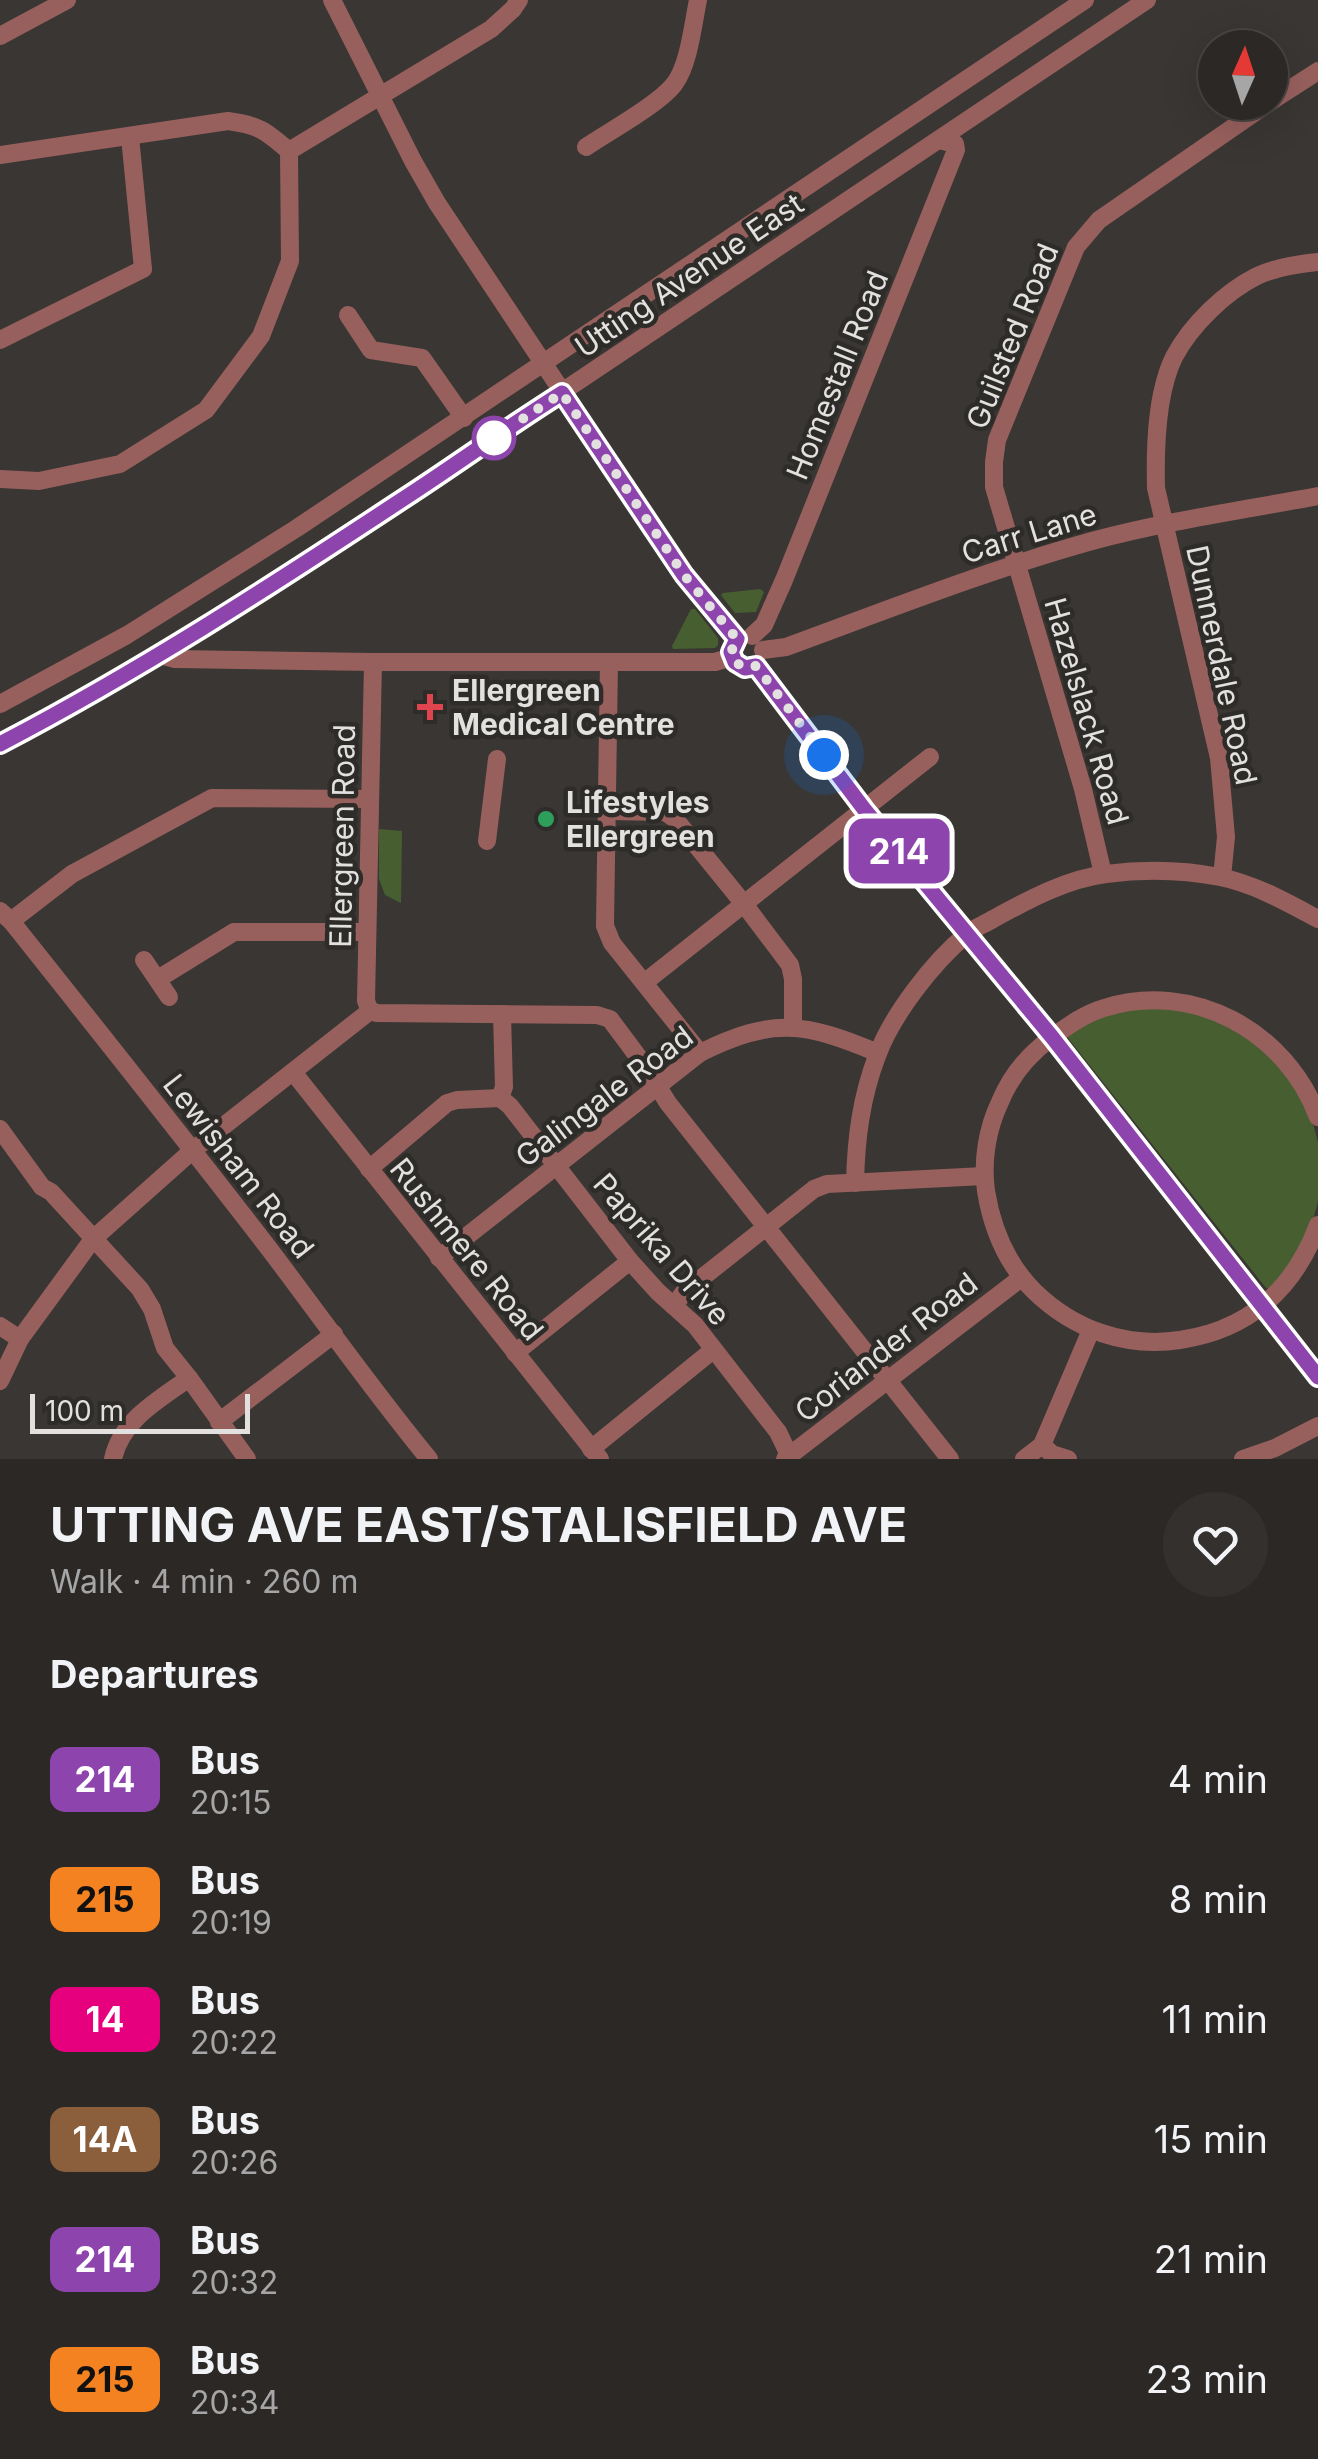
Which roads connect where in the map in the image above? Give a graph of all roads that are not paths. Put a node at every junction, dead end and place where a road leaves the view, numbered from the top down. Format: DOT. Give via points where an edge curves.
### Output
graph roads {
  1 [pos="67,0"];
  2 [pos="332,0"];
  3 [pos="519,0"];
  4 [pos="698,0"];
  5 [pos="1085,0"];
  6 [pos="1147,0"];
  7 [pos="0,36"];
  8 [pos="1318,70"];
  9 [pos="1288,90"];
  10 [pos="382,96"];
  11 [pos="1244,120"];
  12 [pos="130,137"];
  13 [pos="939,140"];
  14 [pos="586,147"];
  15 [pos="289,151"];
  16 [pos="0,155"];
  17 [pos="1318,262"];
  18 [pos="348,315"];
  19 [pos="0,340"];
  20 [pos="544,363"];
  21 [pos="562,393"];
  22 [pos="464,418"];
  23 [pos="0,479"];
  24 [pos="1318,496"];
  25 [pos="1164,524"];
  26 [pos="1016,564"];
  27 [pos="748,650"];
  28 [pos="160,656"];
  29 [pos="373,662"];
  30 [pos="609,662"];
  31 [pos="0,704"];
  32 [pos="0,744"];
  33 [pos="930,757"];
  34 [pos="497,758"];
  35 [pos="369,799"];
  36 [pos="864,809"];
  37 [pos="608,811"];
  38 [pos="486,840"];
  39 [pos="1104,874"];
  40 [pos="1222,878"];
  41 [pos="744,904"];
  42 [pos="6,916"];
  43 [pos="1318,920"];
  44 [pos="367,932"];
  45 [pos="968,933"];
  46 [pos="144,960"];
  47 [pos="158,979"];
  48 [pos="645,982"];
  49 [pos="169,997"];
  50 [pos="370,1010"];
  51 [pos="502,1014"];
  52 [pos="793,1027"];
  53 [pos="1052,1037"];
  54 [pos="878,1052"];
  55 [pos="700,1053"];
  56 [pos="293,1072"];
  57 [pos="658,1086"];
  58 [pos="500,1098"];
  59 [pos="1318,1117"];
  60 [pos="0,1130"];
  61 [pos="193,1150"];
  62 [pos="556,1166"];
  63 [pos="369,1170"];
  64 [pos="984,1176"];
  65 [pos="855,1183"];
  66 [pos="1318,1225"];
  67 [pos="766,1228"];
  68 [pos="93,1239"];
  69 [pos="439,1258"];
  70 [pos="630,1261"];
  71 [pos="1021,1278"];
  72 [pos="674,1306"];
  73 [pos="1263,1307"];
  74 [pos="0,1326"];
  75 [pos="1091,1330"];
  76 [pos="334,1334"];
  77 [pos="20,1339"];
  78 [pos="713,1350"];
  79 [pos="515,1353"];
  80 [pos="1318,1377"];
  81 [pos="189,1378"];
  82 [pos="887,1380"];
  83 [pos="0,1381"];
  84 [pos="219,1422"];
  85 [pos="1318,1426"];
  86 [pos="1042,1446"];
  87 [pos="595,1454"];
  88 [pos="789,1458"];
  89 [pos="113,1459"];
  90 [pos="246,1459"];
  91 [pos="429,1459"];
  92 [pos="950,1459"];
  93 [pos="1024,1459"];
  94 [pos="1068,1459"];
  95 [pos="1243,1459"];
  1 -- 7 [label="street"];
  2 -- 10 [label="street"];
  3 -- 10 [label="street" via="491,29"];
  4 -- 14 [label="street" via="675,84"];
  5 -- 20 [label="street, Utting Avenue East"];
  6 -- 13 [label="street, Utting Avenue East"];
  8 -- 9 [label="street, Guilsted Road"];
  10 -- 15 [label="street"];
  10 -- 20 [label="street" via="437,203"];
  11 -- 26 [label="street, Guilsted Road" via="1099,220 1076,247 997,440 994,486"];
  12 -- 15 [label="street" via="228,121 252,124"];
  12 -- 16 [label="street"];
  12 -- 19 [label="street" via="143,269"];
  13 -- 21 [label="street, Utting Avenue East"];
  13 -- 27 [label="street, Homestall Road" via="956,150 784,580"];
  15 -- 23 [label="street" via="290,261 262,336 206,410 120,464 39,481"];
  17 -- 25 [label="street, Dunnerdale Road" via="1258,276 1235,291 1174,358 1155,451"];
  18 -- 22 [label="street" via="371,350 422,358"];
  20 -- 21 [label="street"];
  20 -- 22 [label="street, Utting Avenue East"];
  21 -- 27 [label="street" via="684,575"];
  21 -- 28 [label="street, Utting Avenue East"];
  22 -- 31 [label="street, Utting Avenue East" via="142,625"];
  24 -- 25 [label="street, Carr Lane"];
  25 -- 26 [label="street, Carr Lane"];
  25 -- 40 [label="street, Dunnerdale Road" via="1219,758 1226,837"];
  26 -- 27 [label="street, Carr Lane" via="786,646"];
  26 -- 39 [label="street, Hazelslack Road"];
  27 -- 30 [label="street, Carr Lane" via="716,662"];
  27 -- 36 [label="street"];
  28 -- 29 [label="street, Carr Lane"];
  28 -- 32 [label="street, Utting Avenue East"];
  29 -- 30 [label="street, Carr Lane"];
  29 -- 35 [label="street, Ellergreen Road"];
  30 -- 37 [label="street"];
  33 -- 36 [label="street"];
  34 -- 38 [label="street"];
  35 -- 42 [label="street" via="212,798"];
  35 -- 44 [label="street, Ellergreen Road"];
  36 -- 41 [label="street"];
  36 -- 45 [label="street"];
  37 -- 41 [label="street" via="675,818"];
  37 -- 48 [label="street" via="605,926"];
  39 -- 40 [label="street"];
  39 -- 45 [label="street" via="1033,897"];
  40 -- 43 [label="street"];
  41 -- 48 [label="street"];
  41 -- 52 [label="street" via="790,965"];
  42 -- 61 [label="street, Lewisham Road"];
  44 -- 47 [label="street" via="234,932"];
  44 -- 50 [label="street, Ellergreen Road"];
  45 -- 53 [label="street"];
  45 -- 54 [label="street" via="912,995"];
  46 -- 47 [label="street"];
  47 -- 49 [label="street"];
  48 -- 55 [label="street"];
  50 -- 51 [label="street"];
  50 -- 56 [label="street"];
  51 -- 57 [label="street" via="610,1019"];
  51 -- 58 [label="street"];
  52 -- 54 [label="street, Galingale Road"];
  52 -- 55 [label="street, Galingale Road" via="734,1036"];
  53 -- 59 [label="street" via="1101,1008 1126,1003 1176,1001 1208,1008 1274,1047"];
  53 -- 64 [label="street" via="1006,1088 990,1129"];
  53 -- 73 [label="street"];
  54 -- 65 [label="street" via="860,1110"];
  55 -- 57 [label="street, Galingale Road"];
  56 -- 61 [label="street"];
  56 -- 63 [label="street, Rushmere Road"];
  57 -- 62 [label="street, Galingale Road"];
  57 -- 67 [label="street"];
  58 -- 62 [label="street, Paprika Drive"];
  58 -- 63 [label="street" via="447,1103"];
  60 -- 68 [label="street"];
  61 -- 68 [label="street"];
  61 -- 76 [label="street, Lewisham Road"];
  62 -- 69 [label="street, Galingale Road"];
  62 -- 70 [label="street, Paprika Drive"];
  63 -- 69 [label="street, Rushmere Road"];
  64 -- 65 [label="street"];
  64 -- 71 [label="street" via="992,1222"];
  65 -- 67 [label="street" via="814,1188"];
  66 -- 73 [label="street" via="1297,1268"];
  67 -- 72 [label="street"];
  67 -- 82 [label="street"];
  68 -- 77 [label="street"];
  68 -- 81 [label="street" via="140,1289 165,1348"];
  69 -- 79 [label="street, Rushmere Road"];
  70 -- 72 [label="street, Paprika Drive"];
  70 -- 79 [label="street"];
  71 -- 75 [label="street"];
  71 -- 82 [label="street, Coriander Road"];
  72 -- 78 [label="street, Paprika Drive"];
  73 -- 75 [label="street" via="1228,1327 1177,1340 1148,1342"];
  73 -- 80 [label="street"];
  74 -- 77 [label="street"];
  75 -- 86 [label="street"];
  76 -- 84 [label="street"];
  76 -- 91 [label="street, Lewisham Road"];
  77 -- 83 [label="street"];
  78 -- 87 [label="street"];
  78 -- 88 [label="street, Paprika Drive" via="778,1432"];
  79 -- 87 [label="street, Rushmere Road"];
  81 -- 84 [label="street"];
  81 -- 89 [label="street" via="124,1430"];
  82 -- 88 [label="street, Coriander Road"];
  82 -- 92 [label="street"];
  84 -- 90 [label="street"];
  85 -- 95 [label="street"];
  86 -- 93 [label="street"];
  86 -- 94 [label="street"];
}
